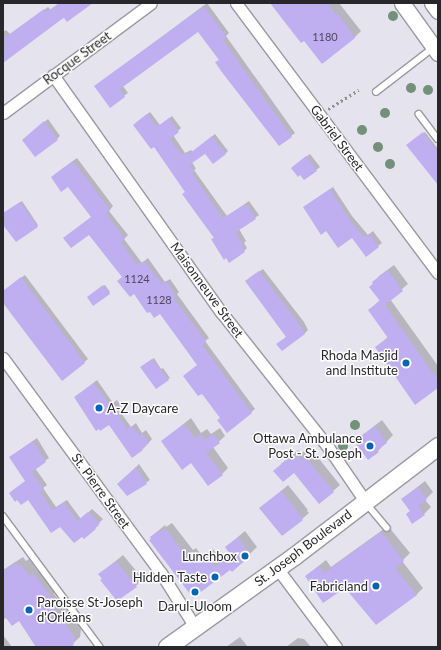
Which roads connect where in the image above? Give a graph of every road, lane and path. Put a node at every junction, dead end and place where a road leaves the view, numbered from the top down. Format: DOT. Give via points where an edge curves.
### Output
graph roads {
  1 [pos="151,3"];
  2 [pos="236,3"];
  3 [pos="402,3"];
  4 [pos="432,3"];
  5 [pos="438,11"];
  6 [pos="437,47"];
  7 [pos="53,75"];
  8 [pos="358,90"];
  9 [pos="376,92"];
  10 [pos="3,113"];
  11 [pos="319,114"];
  12 [pos="419,114"];
  13 [pos="438,139"];
  14 [pos="438,273"];
  15 [pos="3,358"];
  16 [pos="438,446"];
  17 [pos="365,502"];
  18 [pos="3,516"];
  19 [pos="387,528"];
  20 [pos="277,568"];
  21 [pos="195,627"];
  22 [pos="100,647"];
  23 [pos="167,647"];
  24 [pos="336,647"];
  1 -- 7 [label="street, Rocque Street"];
  2 -- 11 [label="street, Gabriel Street"];
  3 -- 6 [label="main road"];
  4 -- 5 [label="main road"];
  6 -- 9 [label="lane"];
  7 -- 10 [label="street, Rocque Street"];
  7 -- 17 [label="street, Maisonneuve Street" via="221,312 328,447"];
  8 -- 11 [label="path"];
  11 -- 14 [label="street, Gabriel Street"];
  12 -- 13 [label="lane"];
  15 -- 21 [label="street, St. Pierre Street" via="161,573"];
  16 -- 17 [label="main road, St. Joseph Boulevard"];
  17 -- 19 [label="lane"];
  17 -- 20 [label="main road, St. Joseph Boulevard"];
  18 -- 22 [label="lane"];
  20 -- 21 [label="main road, St. Joseph Boulevard"];
  20 -- 24 [label="street"];
  21 -- 23 [label="main road, St. Joseph Boulevard"];
}
